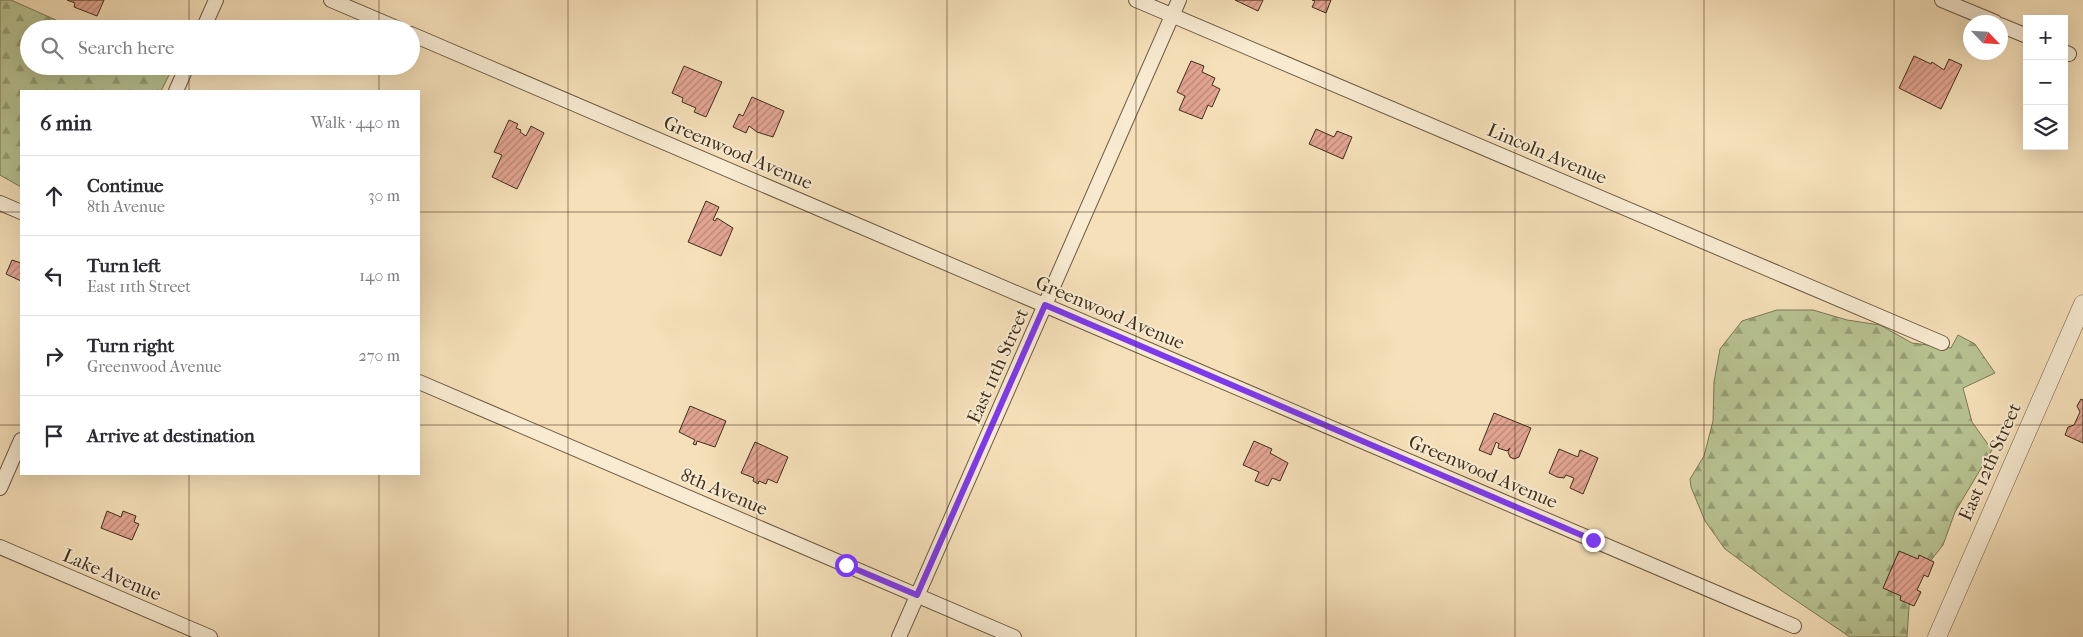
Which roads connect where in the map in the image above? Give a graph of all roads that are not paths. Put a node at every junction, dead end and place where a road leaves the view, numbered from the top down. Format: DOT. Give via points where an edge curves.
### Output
graph roads {
  1 [pos="216,0"];
  2 [pos="331,0"];
  3 [pos="1136,0"];
  4 [pos="1179,0"];
  5 [pos="1942,0"];
  6 [pos="1978,15"];
  7 [pos="1172,16"];
  8 [pos="207,20"];
  9 [pos="378,20"];
  10 [pos="2008,28"];
  11 [pos="2023,34"];
  12 [pos="420,38"];
  13 [pos="183,75"];
  14 [pos="176,90"];
  15 [pos="0,203"];
  16 [pos="20,212"];
  17 [pos="2083,304"];
  18 [pos="1045,305"];
  19 [pos="1942,343"];
  20 [pos="420,382"];
  21 [pos="20,442"];
  22 [pos="0,488"];
  23 [pos="0,547"];
  24 [pos="917,595"];
  25 [pos="1794,626"];
  26 [pos="210,637"];
  27 [pos="899,637"];
  28 [pos="1014,637"];
  29 [pos="1936,637"];
  1 -- 8 [label="street"];
  2 -- 9 [label="street"];
  3 -- 7 [label="street, Lincoln Avenue"];
  4 -- 7 [label="street, East 11th Street"];
  5 -- 6 [label="street"];
  7 -- 18 [label="street, East 11th Street"];
  7 -- 19 [label="street, Lincoln Avenue"];
  10 -- 11 [label="street"];
  12 -- 18 [label="street, Greenwood Avenue"];
  13 -- 14 [label="street"];
  15 -- 16 [label="street"];
  17 -- 29 [label="street, East 12th Street"];
  18 -- 24 [label="street, East 11th Street"];
  18 -- 25 [label="street, Greenwood Avenue"];
  20 -- 24 [label="street, 8th Avenue"];
  21 -- 22 [label="street"];
  23 -- 26 [label="street, Lake Avenue"];
  24 -- 27 [label="street, East 11th Street"];
  24 -- 28 [label="street, 8th Avenue"];
}
